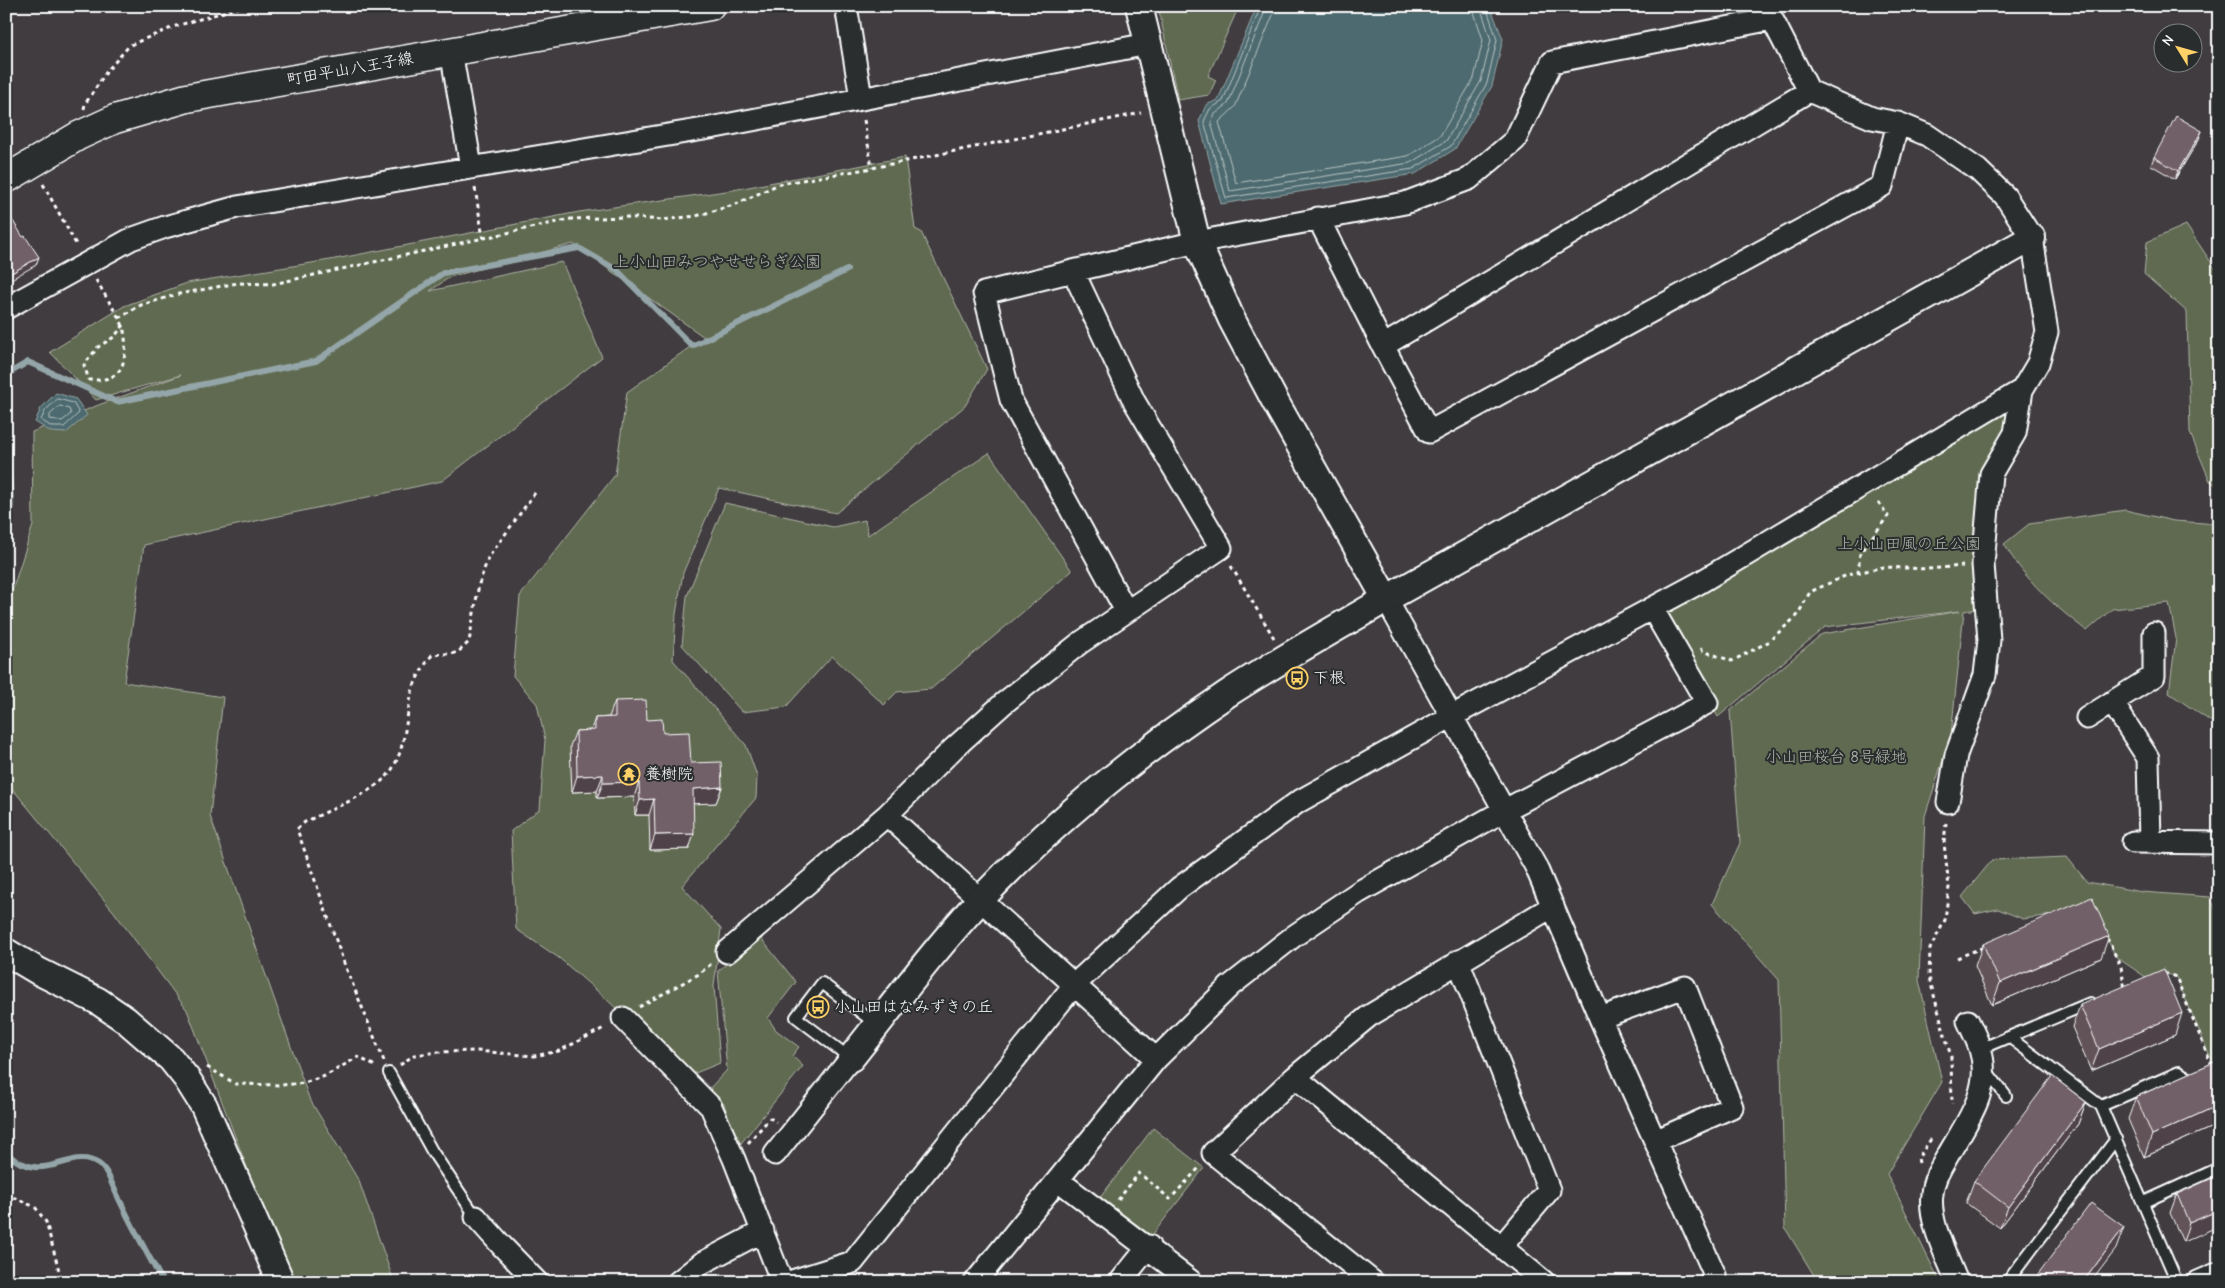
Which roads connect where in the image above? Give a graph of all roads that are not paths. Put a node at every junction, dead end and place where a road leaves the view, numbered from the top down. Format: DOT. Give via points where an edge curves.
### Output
graph roads {
  1 [pos="710,6"];
  2 [pos="846,6"];
  3 [pos="1139,6"];
  4 [pos="1769,12"];
  5 [pos="1148,44"];
  6 [pos="451,51"];
  7 [pos="1809,91"];
  8 [pos="861,98"];
  9 [pos="1898,123"];
  10 [pos="471,167"];
  11 [pos="6,179"];
  12 [pos="1318,218"];
  13 [pos="2032,238"];
  14 [pos="1198,242"];
  15 [pos="1073,271"];
  16 [pos="6,308"];
  17 [pos="1383,346"];
  18 [pos="2022,390"];
  19 [pos="1386,599"];
  20 [pos="1652,608"];
  21 [pos="1126,611"];
  22 [pos="2154,632"];
  23 [pos="2112,702"];
  24 [pos="1452,716"];
  25 [pos="2087,718"];
  26 [pos="1948,802"];
  27 [pos="1505,810"];
  28 [pos="887,815"];
  29 [pos="2219,843"];
  30 [pos="980,900"];
  31 [pos="1553,906"];
  32 [pos="6,952"];
  33 [pos="727,952"];
  34 [pos="1458,961"];
  35 [pos="1074,985"];
  36 [pos="2097,1000"];
  37 [pos="623,1018"];
  38 [pos="1600,1018"];
  39 [pos="1968,1021"];
  40 [pos="878,1025"];
  41 [pos="2009,1037"];
  42 [pos="851,1058"];
  43 [pos="1982,1058"];
  44 [pos="1156,1059"];
  45 [pos="389,1073"];
  46 [pos="1295,1077"];
  47 [pos="2187,1077"];
  48 [pos="2006,1096"];
  49 [pos="2101,1106"];
  50 [pos="2116,1139"];
  51 [pos="1655,1141"];
  52 [pos="775,1154"];
  53 [pos="2219,1168"];
  54 [pos="1058,1180"];
  55 [pos="2144,1202"];
  56 [pos="476,1217"];
  57 [pos="763,1231"];
  58 [pos="1148,1246"];
  59 [pos="1502,1246"];
  60 [pos="2219,1273"];
  61 [pos="281,1282"];
  62 [pos="537,1282"];
  63 [pos="678,1282"];
  64 [pos="782,1282"];
  65 [pos="789,1282"];
  66 [pos="976,1282"];
  67 [pos="1120,1282"];
  68 [pos="1192,1282"];
  69 [pos="1373,1282"];
  70 [pos="1544,1282"];
  71 [pos="1710,1282"];
  72 [pos="1957,1282"];
  73 [pos="2007,1282"];
  74 [pos="2177,1282"];
  75 [pos="2198,1282"];
  1 -- 6 [label="main road, 町田平山八王子線"];
  2 -- 8 [label="street"];
  3 -- 5 [label="street"];
  4 -- 7 [label="street"];
  4 -- 12 [label="street" via="1552,62 1515,140 1469,179 1405,203"];
  5 -- 8 [label="street"];
  5 -- 14 [label="street"];
  6 -- 10 [label="street"];
  6 -- 11 [label="main road, 町田平山八王子線" via="187,98 115,119 78,136"];
  7 -- 9 [label="street" via="1872,118"];
  7 -- 17 [label="street"];
  8 -- 10 [label="street" via="710,128"];
  9 -- 13 [label="street" via="1927,135 1978,170 2005,196"];
  9 -- 17 [label="street" via="1882,186 1429,432"];
  10 -- 16 [label="street" via="237,207 164,227 131,240"];
  12 -- 14 [label="street"];
  12 -- 17 [label="street"];
  13 -- 18 [label="street" via="2047,332 2038,363"];
  13 -- 19 [label="street"];
  14 -- 15 [label="street"];
  14 -- 19 [label="street" via="1232,320"];
  15 -- 21 [label="street" via="1134,401 1221,548"];
  15 -- 21 [label="street" via="984,292 1011,400"];
  18 -- 20 [label="street"];
  18 -- 26 [label="street" via="2016,433 1991,474 1984,564 1989,640 1985,675 1956,755"];
  19 -- 24 [label="street"];
  19 -- 30 [label="street" via="1285,657 1194,716 1067,817"];
  20 -- 24 [label="street"];
  20 -- 27 [label="street" via="1706,703"];
  21 -- 28 [label="street" via="1004,703"];
  22 -- 23 [label="street" via="2154,676"];
  23 -- 25 [label="street"];
  23 -- 29 [label="street" via="2148,758 2141,842"];
  24 -- 27 [label="street"];
  24 -- 35 [label="street" via="1298,802 1180,888"];
  27 -- 31 [label="street" via="1536,866"];
  27 -- 44 [label="street" via="1359,892 1294,936 1230,986"];
  28 -- 30 [label="street"];
  28 -- 33 [label="street"];
  30 -- 35 [label="street"];
  30 -- 40 [label="street"];
  31 -- 34 [label="street"];
  31 -- 38 [label="street"];
  32 -- 61 [label="street" via="98,1001 126,1020 172,1060 204,1106"];
  34 -- 46 [label="street" via="1369,1016"];
  34 -- 59 [label="street" via="1549,1190"];
  35 -- 44 [label="street"];
  35 -- 65 [label="street" via="853,1262"];
  36 -- 41 [label="lane"];
  37 -- 57 [label="street" via="711,1108"];
  38 -- 51 [label="street"];
  38 -- 51 [label="street" via="1685,988 1732,1107"];
  39 -- 43 [label="street"];
  40 -- 42 [label="street"];
  40 -- 42 [label="lane" via="822,983 796,1017"];
  41 -- 43 [label="lane"];
  41 -- 49 [label="lane"];
  42 -- 52 [label="street"];
  43 -- 48 [label="lane"];
  43 -- 72 [label="street" via="1981,1091 1973,1114 1936,1176 1931,1195 1933,1212"];
  44 -- 54 [label="street"];
  45 -- 56 [label="lane" via="432,1151"];
  46 -- 59 [label="street"];
  46 -- 69 [label="street" via="1213,1153"];
  47 -- 49 [label="lane" via="2179,1072"];
  49 -- 50 [label="lane"];
  50 -- 55 [label="lane"];
  50 -- 73 [label="lane"];
  51 -- 71 [label="street" via="1715,1275"];
  53 -- 55 [label="lane"];
  54 -- 58 [label="street"];
  54 -- 66 [label="street"];
  55 -- 74 [label="lane"];
  56 -- 62 [label="street"];
  57 -- 63 [label="street" via="702,1263"];
  57 -- 64 [label="street"];
  58 -- 67 [label="street"];
  58 -- 68 [label="street"];
  59 -- 70 [label="street"];
  60 -- 75 [label="street"];
}
